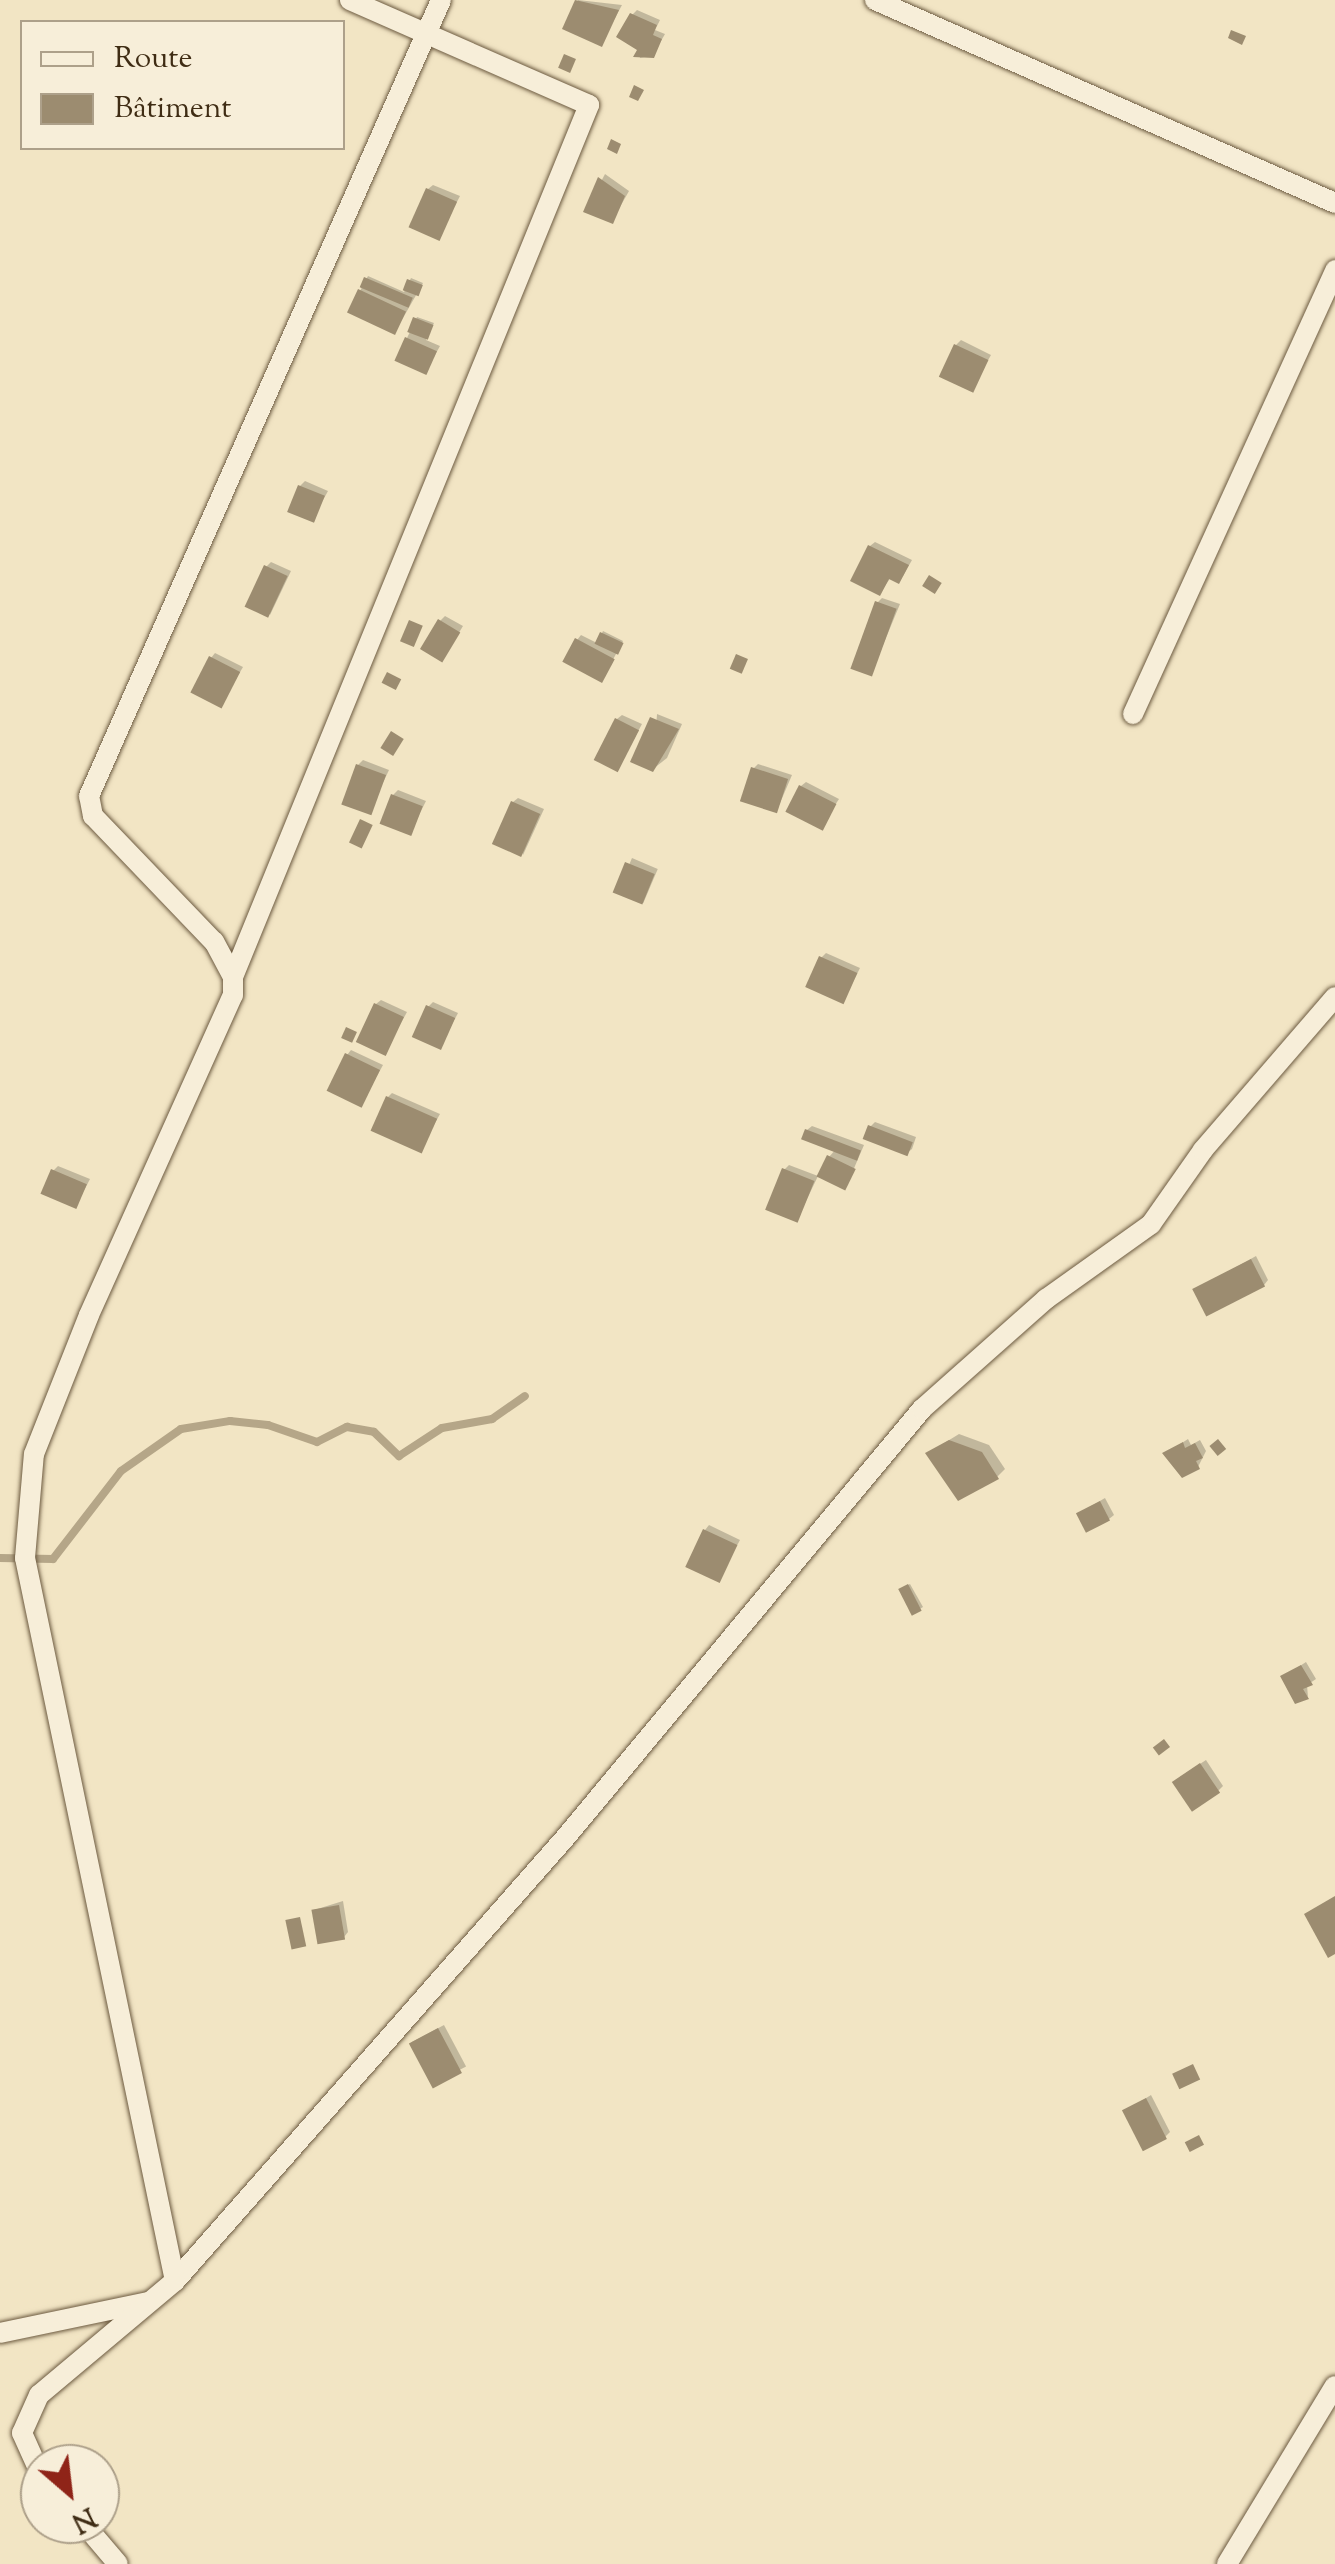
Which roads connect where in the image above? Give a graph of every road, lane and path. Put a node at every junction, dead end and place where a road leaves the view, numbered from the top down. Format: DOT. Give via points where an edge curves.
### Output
graph roads {
  1 [pos="350,0"];
  2 [pos="442,0"];
  3 [pos="876,0"];
  4 [pos="426,34"];
  5 [pos="1335,204"];
  6 [pos="1335,270"];
  7 [pos="1134,714"];
  8 [pos="233,978"];
  9 [pos="1335,997"];
  10 [pos="175,2281"];
  11 [pos="150,2302"];
  12 [pos="0,2334"];
  13 [pos="1335,2386"];
  14 [pos="27,2444"];
  15 [pos="101,2544"];
  16 [pos="118,2564"];
  17 [pos="1227,2564"];
  1 -- 4 [label="street"];
  2 -- 4 [label="street"];
  3 -- 5 [label="street"];
  4 -- 8 [label="street" via="89,796 93,816 214,942"];
  4 -- 8 [label="street" via="589,105"];
  6 -- 7 [label="street"];
  8 -- 10 [label="street" via="233,996 34,1454 25,1558"];
  9 -- 10 [label="street" via="1203,1150 1152,1224 1046,1299 922,1408 565,1838"];
  10 -- 11 [label="street"];
  11 -- 12 [label="street"];
  11 -- 14 [label="street" via="38,2395 22,2433"];
  13 -- 17 [label="street"];
  15 -- 16 [label="street"];
}
